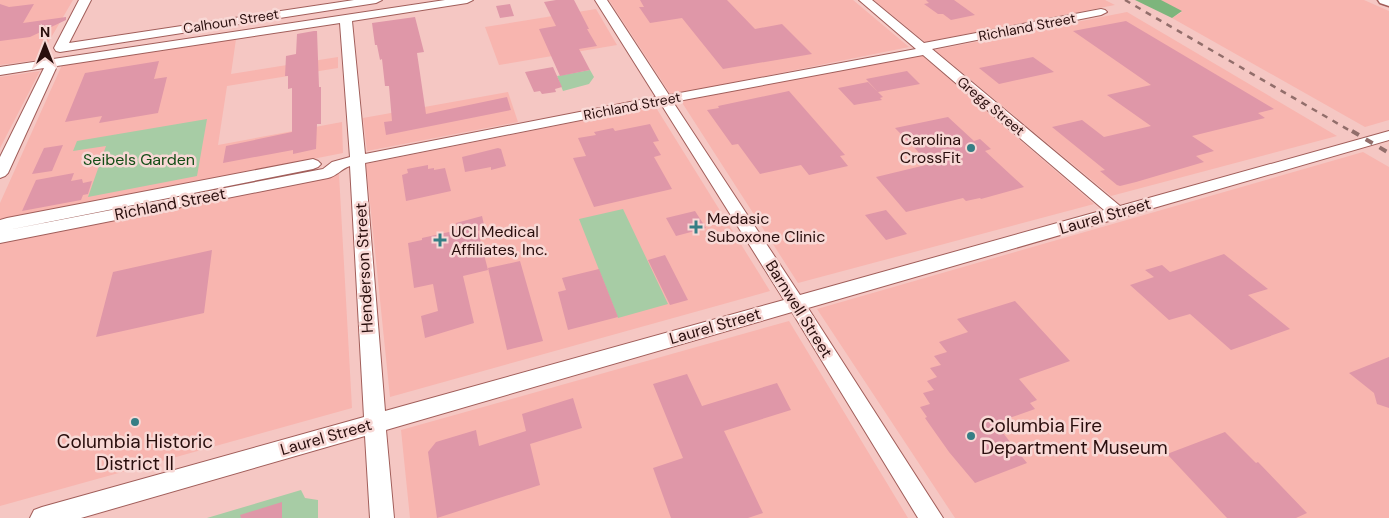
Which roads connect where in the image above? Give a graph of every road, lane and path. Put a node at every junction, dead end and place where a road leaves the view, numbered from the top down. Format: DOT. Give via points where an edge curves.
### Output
graph roads {
  1 [pos="85,0"];
  2 [pos="376,0"];
  3 [pos="467,0"];
  4 [pos="601,0"];
  5 [pos="865,0"];
  6 [pos="1385,0"];
  7 [pos="1389,2"];
  8 [pos="1101,12"];
  9 [pos="346,19"];
  10 [pos="925,49"];
  11 [pos="52,64"];
  12 [pos="0,71"];
  13 [pos="664,100"];
  14 [pos="1389,135"];
  15 [pos="358,160"];
  16 [pos="0,173"];
  17 [pos="106,210"];
  18 [pos="1117,212"];
  19 [pos="0,227"];
  20 [pos="0,237"];
  21 [pos="796,304"];
  22 [pos="374,423"];
  23 [pos="42,518"];
  24 [pos="382,518"];
  25 [pos="930,518"];
  1 -- 2 [label="street" via="60,48"];
  3 -- 9 [label="street, Calhoun Street"];
  4 -- 13 [label="street, Barnwell Street"];
  5 -- 10 [label="street, Gregg Street"];
  6 -- 7 [label="main road"];
  8 -- 10 [label="street, Richland Street"];
  9 -- 11 [label="street, Calhoun Street"];
  9 -- 15 [label="street, Henderson Street"];
  10 -- 13 [label="street, Richland Street"];
  10 -- 18 [label="street, Gregg Street"];
  11 -- 12 [label="street, Calhoun Street"];
  11 -- 16 [label="street"];
  13 -- 15 [label="street, Richland Street"];
  13 -- 21 [label="street, Barnwell Street"];
  14 -- 18 [label="street, Laurel Street"];
  15 -- 17 [label="street, Richland Street" via="337,165 328,173 240,184"];
  15 -- 22 [label="street, Henderson Street"];
  17 -- 19 [label="street, Richland Street" via="7,223"];
  17 -- 20 [label="street, Richland Street"];
  18 -- 21 [label="street, Laurel Street"];
  21 -- 22 [label="street, Laurel Street"];
  21 -- 25 [label="street, Barnwell Street"];
  22 -- 23 [label="street, Laurel Street"];
  22 -- 24 [label="street, Henderson Street"];
}
